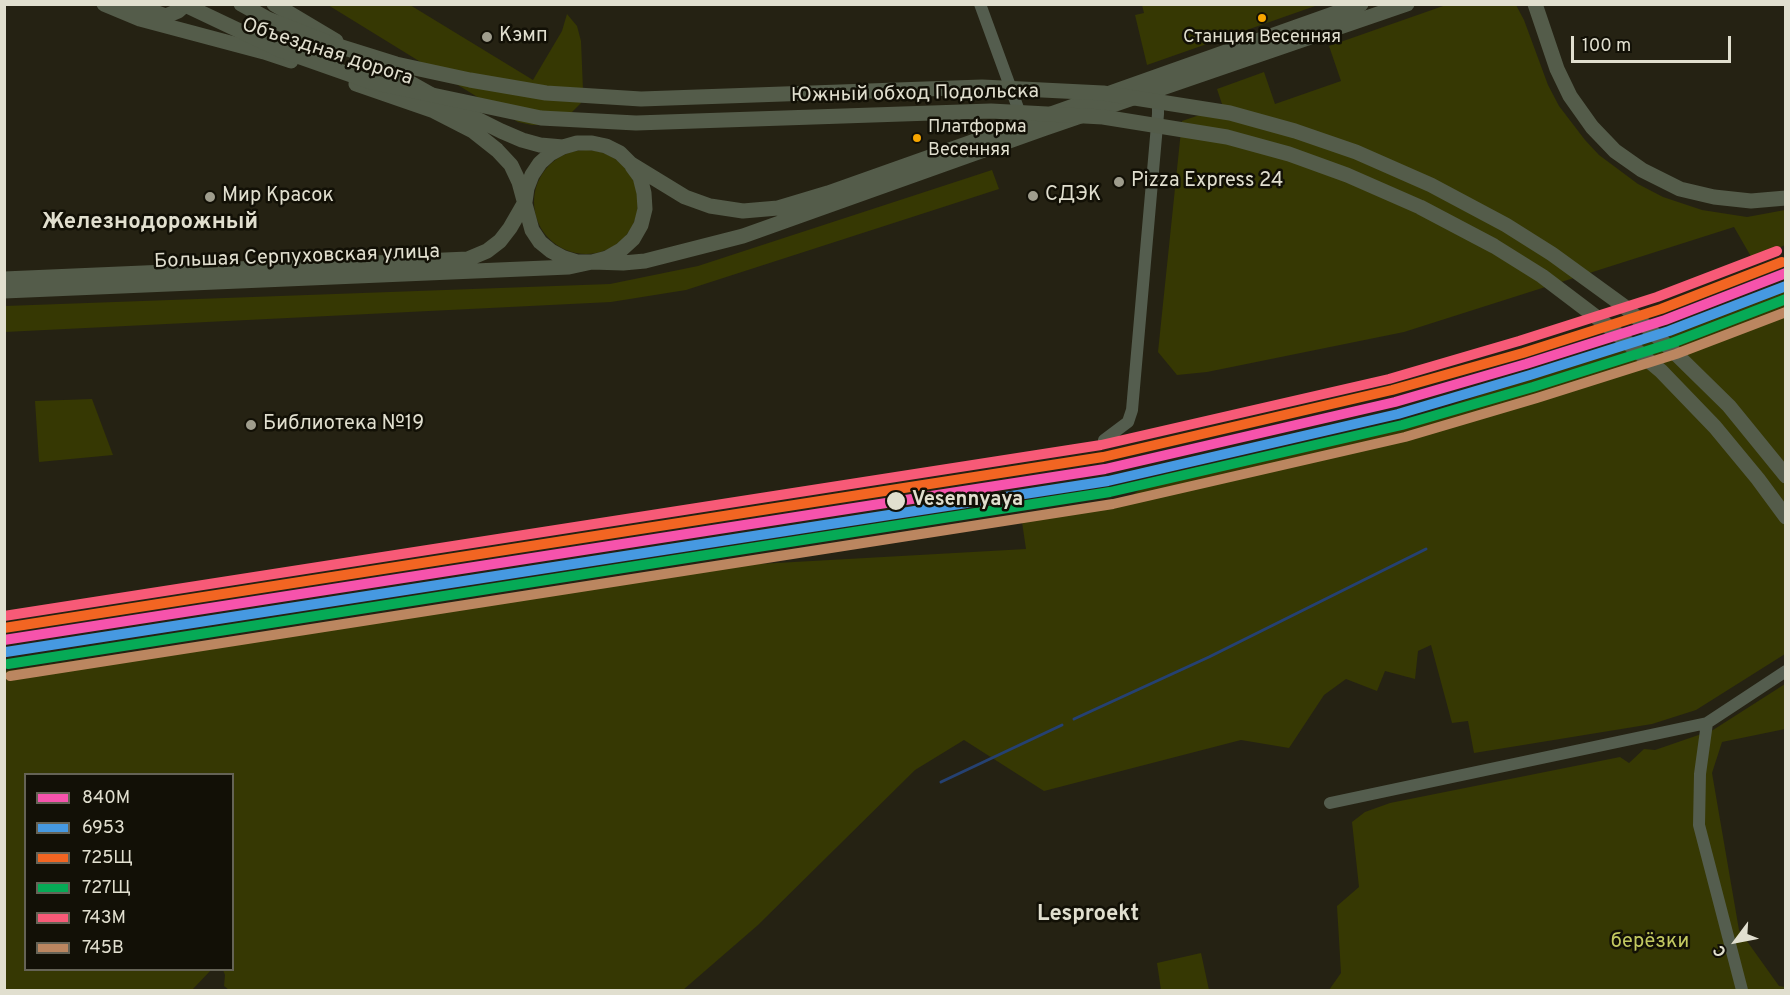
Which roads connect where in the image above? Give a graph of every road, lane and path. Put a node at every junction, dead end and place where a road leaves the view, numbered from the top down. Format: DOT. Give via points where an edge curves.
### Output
graph roads {
  1 [pos="104,4"];
  2 [pos="132,4"];
  3 [pos="185,4"];
  4 [pos="241,4"];
  5 [pos="274,4"];
  6 [pos="980,4"];
  7 [pos="1361,4"];
  8 [pos="1407,4"];
  9 [pos="1536,6"];
  10 [pos="1154,91"];
  11 [pos="1026,129"];
  12 [pos="563,147"];
  13 [pos="631,164"];
  14 [pos="1785,198"];
  15 [pos="525,202"];
  16 [pos="592,262"];
  17 [pos="4,279"];
  18 [pos="4,291"];
  19 [pos="1104,440"];
  20 [pos="1785,476"];
  21 [pos="1785,517"];
  22 [pos="1785,672"];
  23 [pos="1707,723"];
  24 [pos="1330,803"];
  25 [pos="1742,990"];
  1 -- 15 [label="main road, Объездная дорога" via="140,19 264,52 434,111 473,131 497,150 511,165"];
  2 -- 3 [label="main road" via="166,16"];
  3 -- 21 [label="main road, Южный обход Подольска, bridge" via="280,50 371,82 541,118 636,123 991,111 1103,117 1227,137 1289,154 1420,207 1542,276 1661,371 1715,427"];
  4 -- 20 [label="main road, Южный обход Подольска, bridge" via="332,44 396,64 546,93 641,99 982,87 1103,93 1230,113 1295,131 1431,185 1552,254 1625,307 1675,353 1729,406"];
  5 -- 12 [label="main road, Объездная дорога" via="501,131 540,145"];
  6 -- 11 [label="street"];
  7 -- 11 [label="main road"];
  8 -- 10 [label="main road"];
  9 -- 14 [label="main road" via="1570,96 1615,151 1680,189 1751,201"];
  10 -- 11 [label="main road"];
  10 -- 19 [label="street" via="1158,114 1132,410 1128,422"];
  11 -- 13 [label="main road" via="778,208 743,211 710,206 685,197"];
  11 -- 16 [label="main road" via="742,236 645,261"];
  12 -- 13 [label="main road" via="577,143 606,146"];
  12 -- 15 [label="main road" via="540,163 532,175"];
  13 -- 16 [label="main road" via="644,193 641,225 621,250"];
  15 -- 16 [label="main road" via="527,217 540,242 564,258"];
  15 -- 17 [label="main road, Большая Серпуховская улица" via="500,241 468,259"];
  16 -- 18 [label="main road, Большая Серпуховская улица" via="569,267"];
  22 -- 23 [label="street"];
  23 -- 24 [label="street"];
  23 -- 25 [label="street" via="1699,825"];
}
